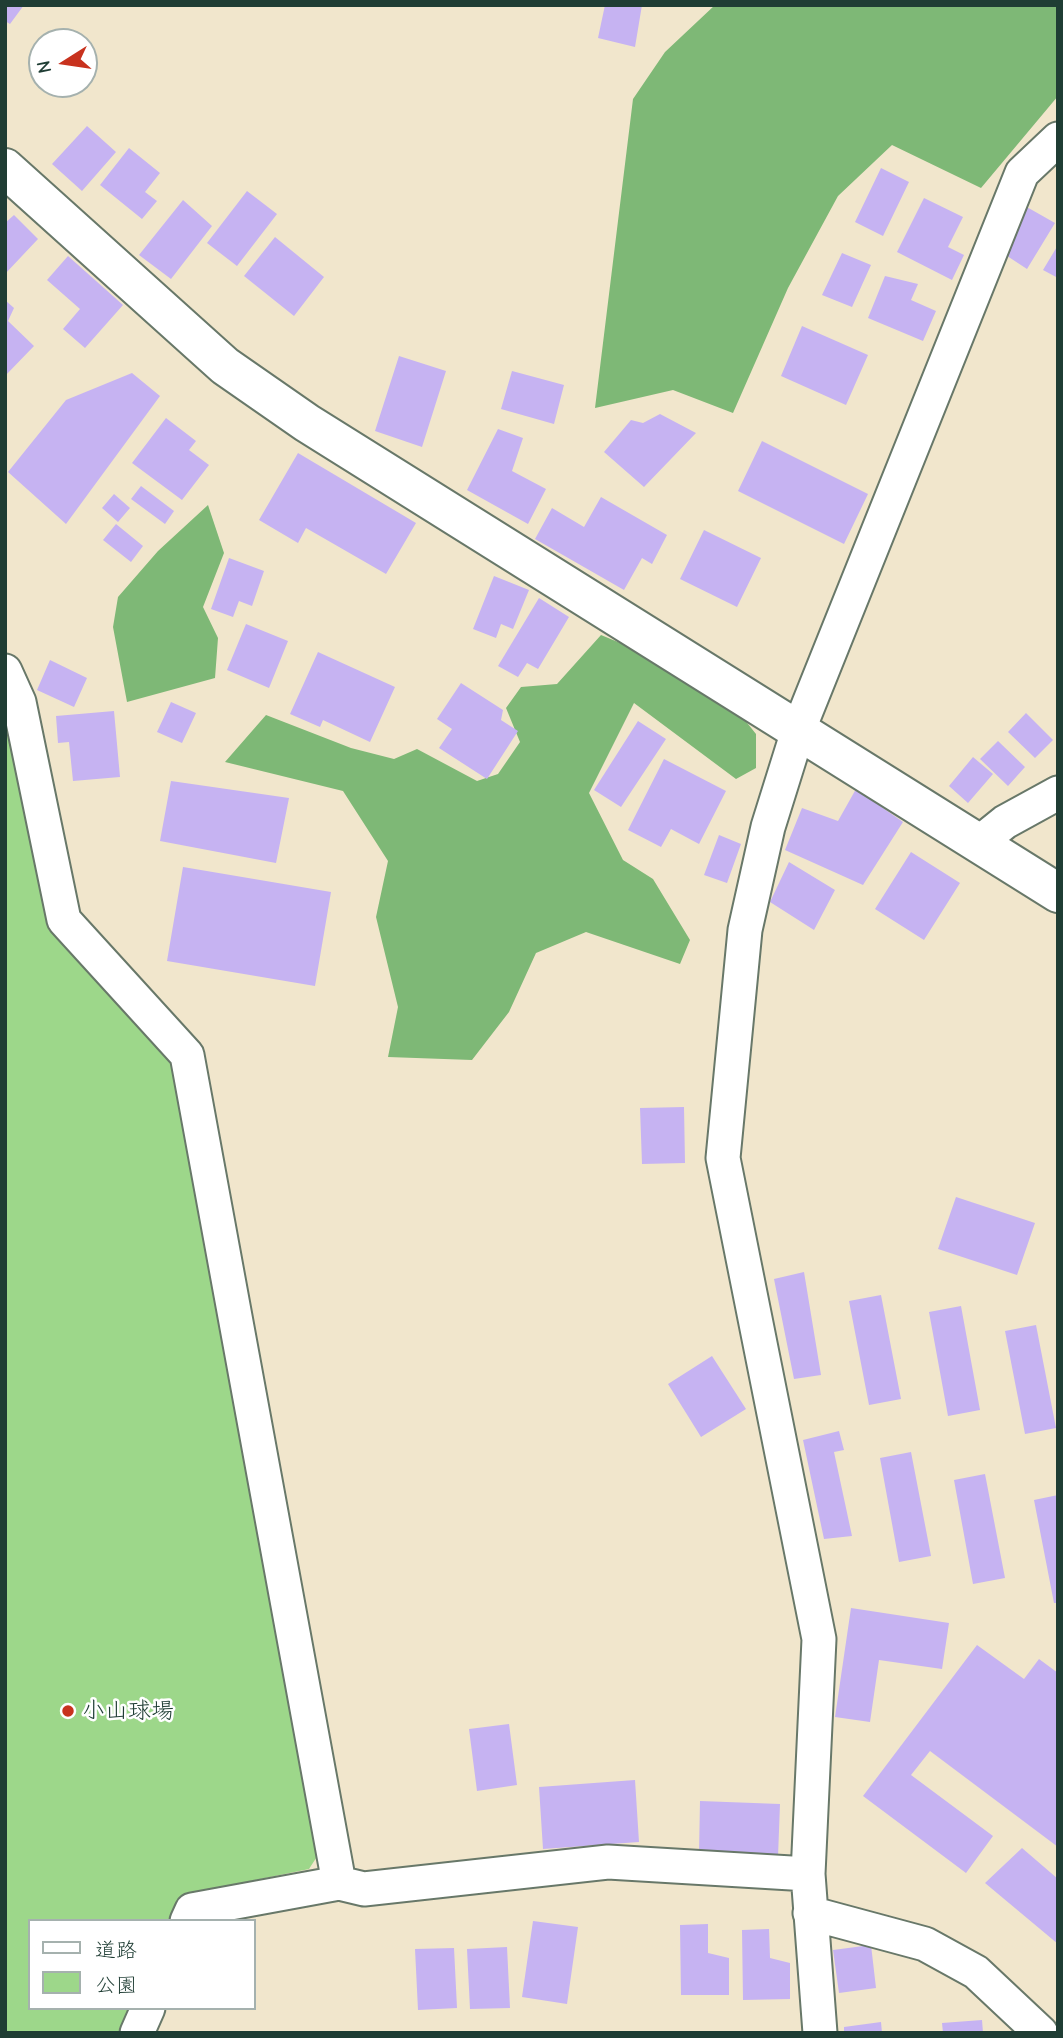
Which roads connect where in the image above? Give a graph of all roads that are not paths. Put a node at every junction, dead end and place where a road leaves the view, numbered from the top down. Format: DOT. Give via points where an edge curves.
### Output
graph roads {
  1 [pos="1058,139"];
  2 [pos="5,168"];
  3 [pos="5,671"];
  4 [pos="798,731"];
  5 [pos="1058,793"];
  6 [pos="979,843"];
  7 [pos="1058,893"];
  8 [pos="808,1874"];
  9 [pos="339,1883"];
  10 [pos="810,1913"];
  11 [pos="188,1919"];
  12 [pos="147,2010"];
  13 [pos="137,2033"];
  14 [pos="820,2033"];
  15 [pos="1041,2033"];
  1 -- 4 [label="street" via="1022,173"];
  2 -- 4 [label="street" via="225,366 307,423"];
  3 -- 9 [label="street" via="19,702 64,920 187,1055"];
  4 -- 6 [label="street"];
  4 -- 8 [label="street" via="768,827 745,930 723,1158 819,1639"];
  5 -- 6 [label="street" via="1005,822"];
  6 -- 7 [label="street"];
  8 -- 9 [label="street" via="608,1862 364,1889"];
  8 -- 10 [label="street"];
  9 -- 11 [label="street" via="192,1910"];
  10 -- 14 [label="street"];
  10 -- 15 [label="street" via="925,1944 976,1972"];
  12 -- 13 [label="street"];
}
